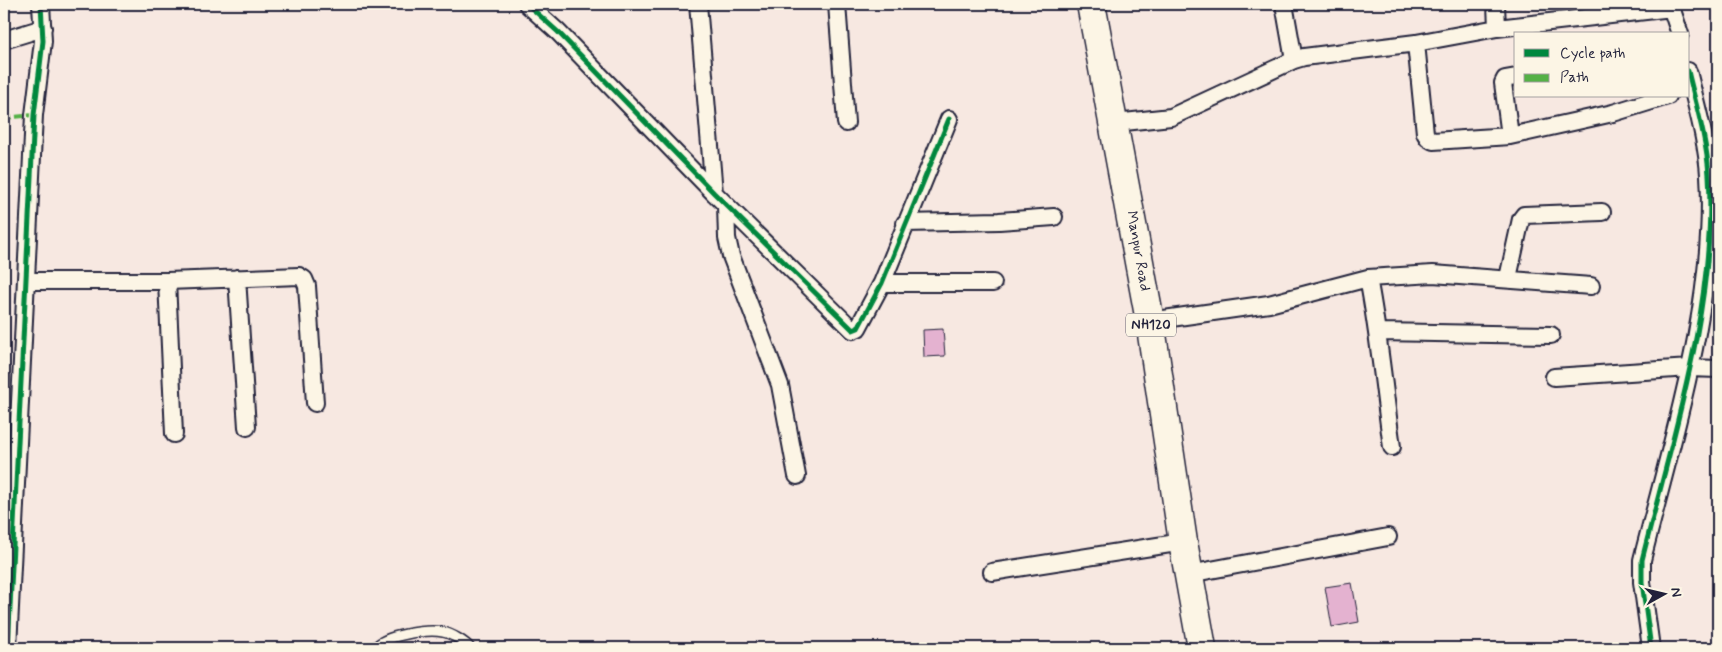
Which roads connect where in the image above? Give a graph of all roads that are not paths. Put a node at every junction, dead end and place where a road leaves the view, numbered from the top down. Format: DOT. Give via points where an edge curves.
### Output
graph roads {
  1 [pos="41,4"];
  2 [pos="526,4"];
  3 [pos="698,4"];
  4 [pos="837,4"];
  5 [pos="1091,4"];
  6 [pos="1284,4"];
  7 [pos="1496,4"];
  8 [pos="1671,6"];
  9 [pos="43,28"];
  10 [pos="1497,28"];
  11 [pos="1679,32"];
  12 [pos="4,40"];
  13 [pos="1416,43"];
  14 [pos="1294,60"];
  15 [pos="1514,77"];
  16 [pos="1690,89"];
  17 [pos="1662,98"];
  18 [pos="949,119"];
  19 [pos="846,123"];
  20 [pos="1115,123"];
  21 [pos="1510,136"];
  22 [pos="714,193"];
  23 [pos="726,205"];
  24 [pos="1602,212"];
  25 [pos="1054,217"];
  26 [pos="905,223"];
  27 [pos="237,278"];
  28 [pos="1368,278"];
  29 [pos="1508,278"];
  30 [pos="27,281"];
  31 [pos="167,281"];
  32 [pos="882,283"];
  33 [pos="993,283"];
  34 [pos="1591,286"];
  35 [pos="1150,321"];
  36 [pos="1379,332"];
  37 [pos="1551,335"];
  38 [pos="1690,368"];
  39 [pos="1718,369"];
  40 [pos="1554,377"];
  41 [pos="315,403"];
  42 [pos="247,426"];
  43 [pos="174,434"];
  44 [pos="1392,447"];
  45 [pos="10,476"];
  46 [pos="797,476"];
  47 [pos="1388,537"];
  48 [pos="1183,542"];
  49 [pos="992,572"];
  50 [pos="1189,574"];
  51 [pos="8,648"];
  52 [pos="375,648"];
  53 [pos="470,648"];
  54 [pos="1202,648"];
  55 [pos="1651,648"];
  1 -- 9 [label="street"];
  2 -- 22 [label="street" via="558,32"];
  3 -- 22 [label="street"];
  4 -- 19 [label="street"];
  5 -- 20 [label="highway, Manpur Road / NH120"];
  6 -- 14 [label="street"];
  7 -- 10 [label="street"];
  8 -- 10 [label="street"];
  8 -- 11 [label="street"];
  9 -- 12 [label="street"];
  9 -- 30 [label="street" via="34,115"];
  10 -- 13 [label="street"];
  13 -- 14 [label="street"];
  13 -- 21 [label="street" via="1428,138 1439,142"];
  14 -- 20 [label="street" via="1171,117"];
  15 -- 21 [label="street" via="1505,79 1503,83"];
  16 -- 38 [label="street" via="1709,175 1708,253"];
  17 -- 21 [label="street" via="1613,113"];
  18 -- 26 [label="street"];
  20 -- 35 [label="highway, Manpur Road / NH120"];
  22 -- 23 [label="street"];
  23 -- 32 [label="street" via="850,329 858,328"];
  23 -- 46 [label="street" via="731,256 780,385"];
  24 -- 29 [label="street" via="1524,216 1520,219"];
  25 -- 26 [label="street"];
  26 -- 32 [label="street"];
  27 -- 31 [label="street"];
  27 -- 41 [label="street" via="294,275 304,279"];
  27 -- 42 [label="street"];
  28 -- 29 [label="street" via="1433,274"];
  28 -- 35 [label="street" via="1269,304"];
  28 -- 36 [label="street"];
  29 -- 34 [label="street"];
  30 -- 31 [label="street"];
  30 -- 45 [label="street"];
  31 -- 43 [label="street"];
  32 -- 33 [label="street"];
  35 -- 48 [label="highway, Manpur Road / NH120"];
  36 -- 37 [label="street"];
  36 -- 44 [label="street"];
  38 -- 39 [label="street"];
  38 -- 40 [label="street"];
  38 -- 55 [label="street" via="1642,560"];
  45 -- 51 [label="street"];
  47 -- 50 [label="street"];
  48 -- 49 [label="street"];
  48 -- 50 [label="highway, Manpur Road / NH120"];
  50 -- 54 [label="highway, Manpur Road / NH120"];
  52 -- 53 [label="lane" via="394,637 436,631 446,632"];
}
